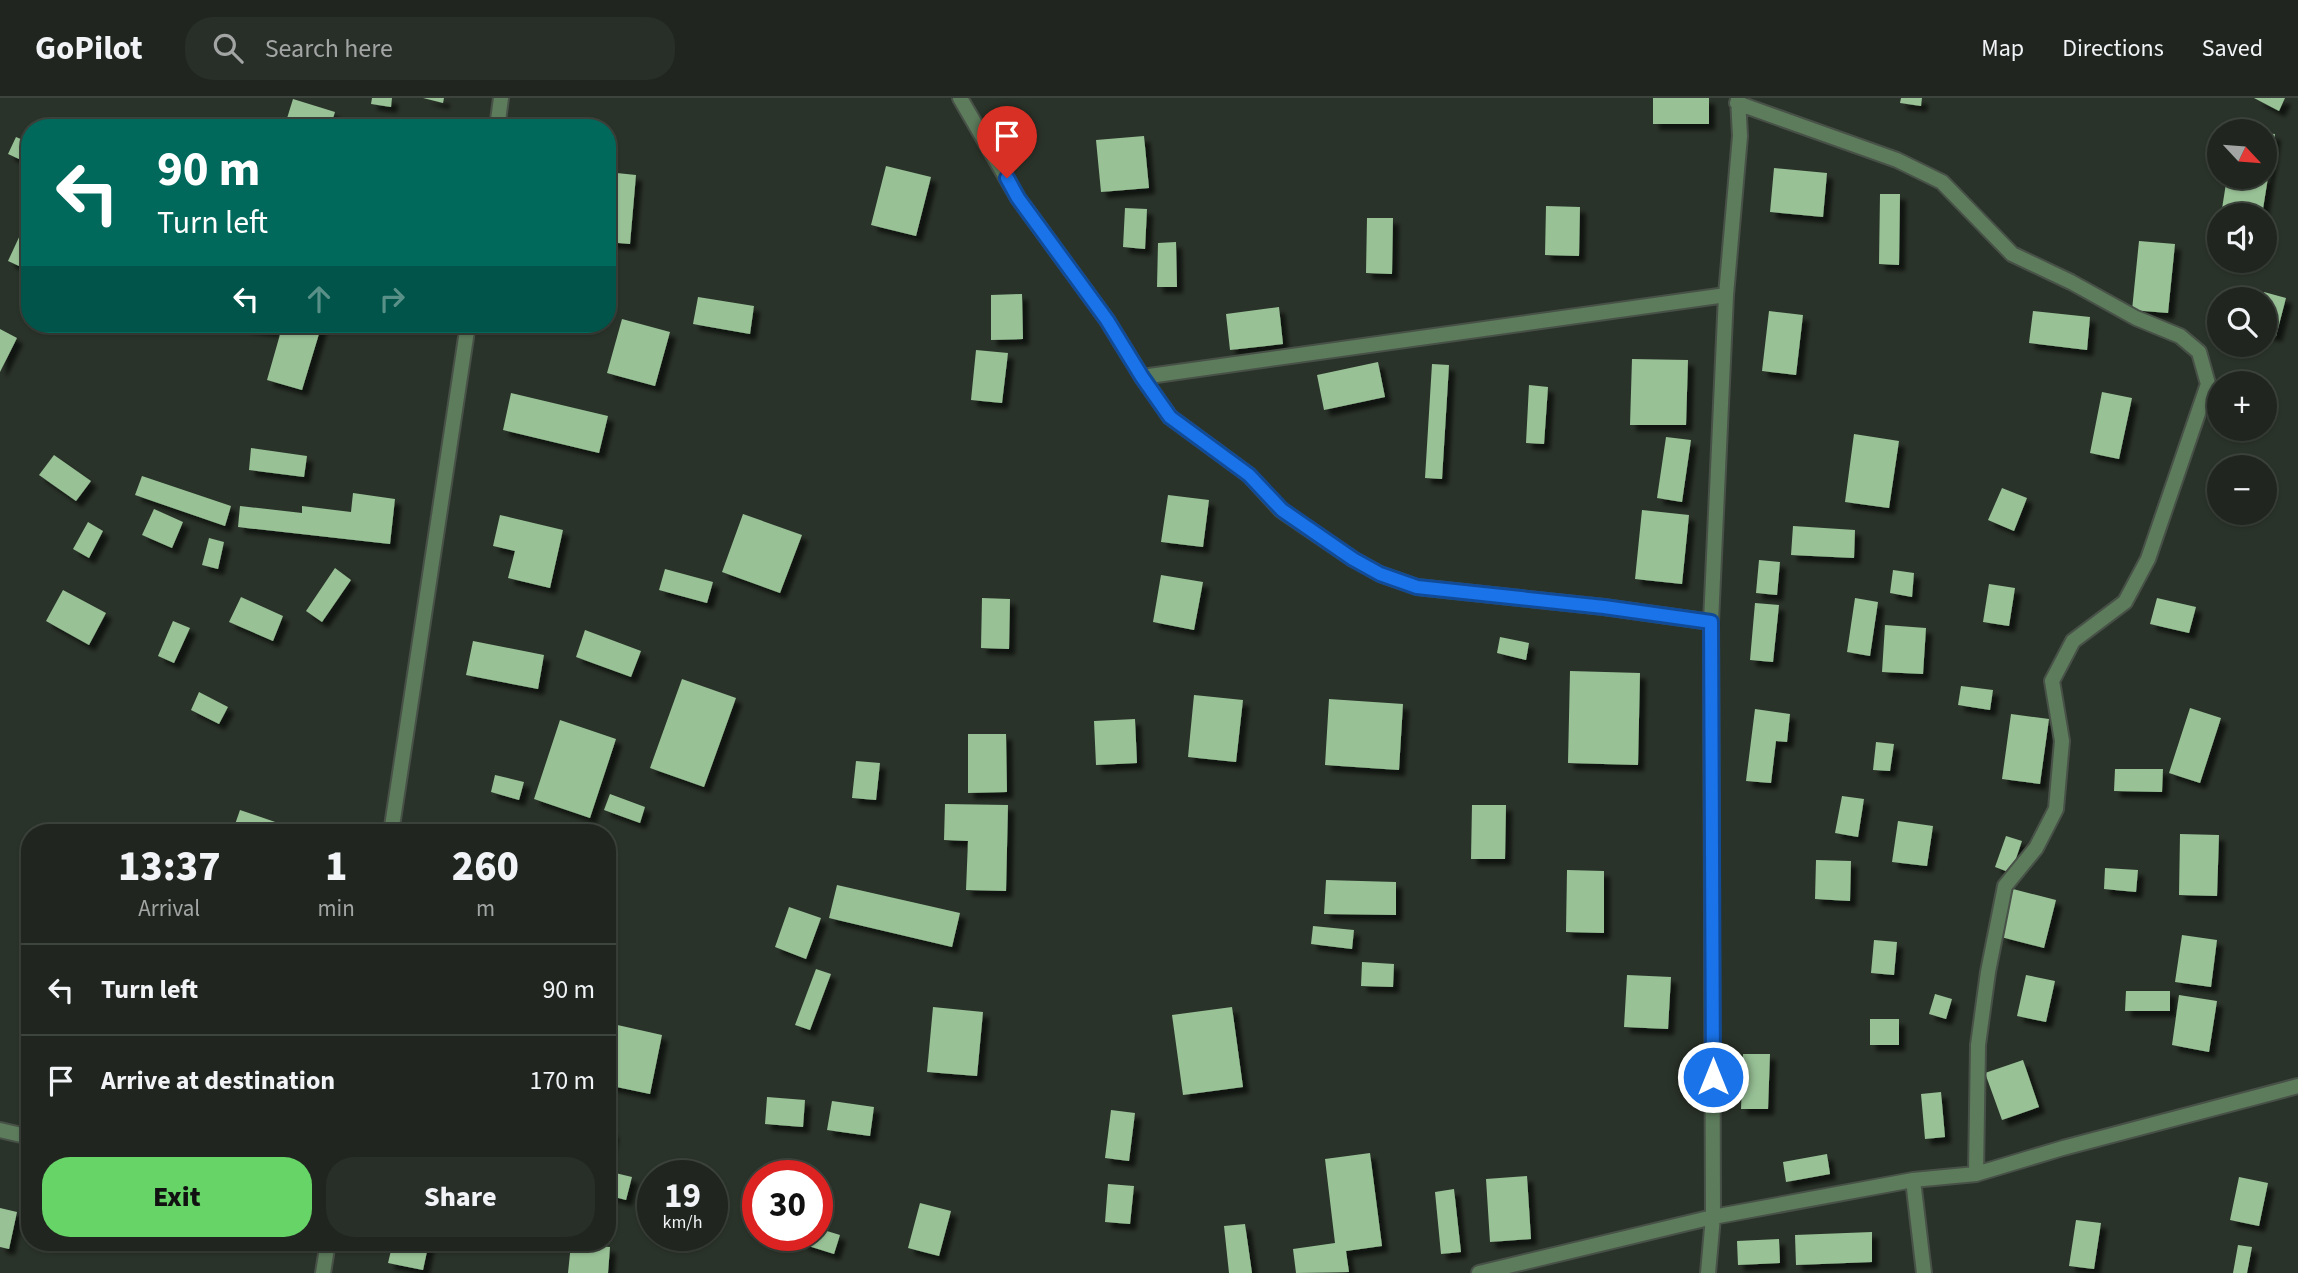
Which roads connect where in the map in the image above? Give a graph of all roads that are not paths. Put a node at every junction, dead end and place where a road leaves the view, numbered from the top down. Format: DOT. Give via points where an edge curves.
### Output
graph roads {
  1 [pos="501,98"];
  2 [pos="960,98"];
  3 [pos="1737,101"];
  4 [pos="498,119"];
  5 [pos="1726,295"];
  6 [pos="467,333"];
  7 [pos="1142,377"];
  8 [pos="1711,622"];
  9 [pos="392,824"];
  10 [pos="2298,1086"];
  11 [pos="0,1130"];
  12 [pos="21,1135"];
  13 [pos="1976,1174"];
  14 [pos="1913,1181"];
  15 [pos="1713,1217"];
  16 [pos="327,1251"];
  17 [pos="323,1273"];
  18 [pos="1479,1273"];
  19 [pos="1707,1273"];
  20 [pos="1924,1273"];
  1 -- 4 [label="street"];
  2 -- 7 [label="street" via="1018,198 1107,320"];
  3 -- 5 [label="street" via="1740,136"];
  3 -- 13 [label="street" via="1897,160 1942,182 2012,254 2179,335 2199,352 2208,384 2148,559 2125,602 2073,641 2052,681 2062,741 2056,808 2036,848 2006,886 1978,1045"];
  5 -- 7 [label="street"];
  5 -- 8 [label="street"];
  6 -- 9 [label="street"];
  7 -- 8 [label="street" via="1170,417 1249,475 1282,510 1380,574 1417,587"];
  8 -- 15 [label="street"];
  10 -- 13 [label="street"];
  11 -- 12 [label="street"];
  13 -- 14 [label="street"];
  14 -- 15 [label="street"];
  14 -- 20 [label="street"];
  15 -- 18 [label="street"];
  15 -- 19 [label="street"];
  16 -- 17 [label="street"];
}
